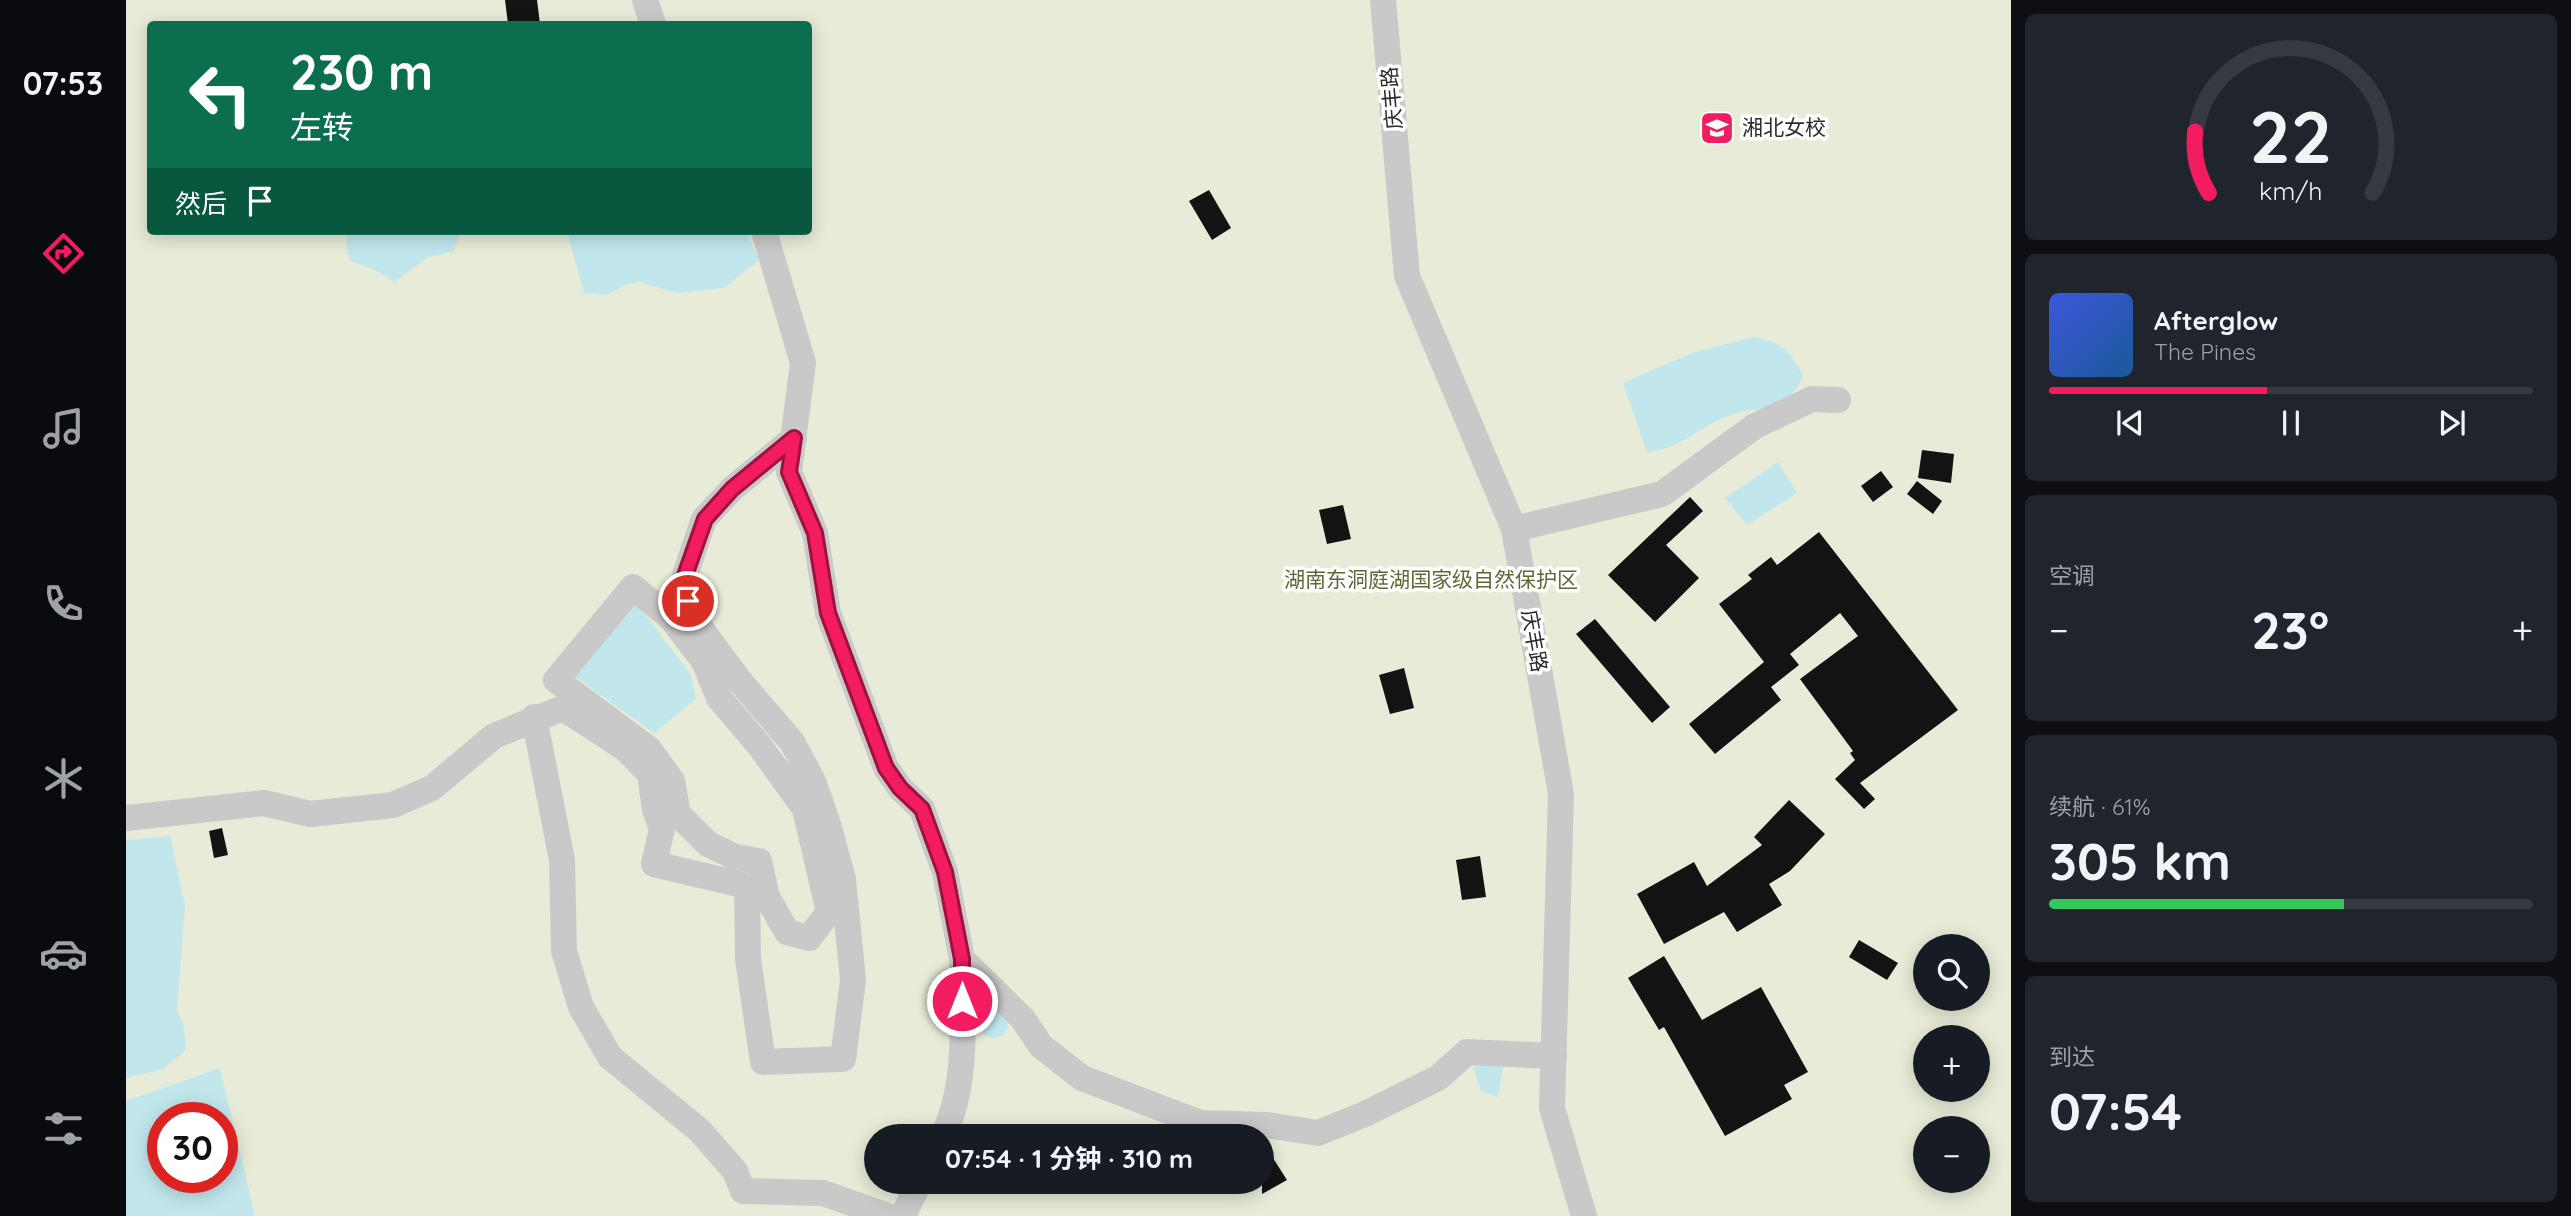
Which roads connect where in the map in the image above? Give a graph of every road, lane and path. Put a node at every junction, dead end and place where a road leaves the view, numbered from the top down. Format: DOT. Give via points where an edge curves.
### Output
graph roads {
  1 [pos="645,0"];
  2 [pos="1383,0"];
  3 [pos="652,21"];
  4 [pos="765,235"];
  5 [pos="1838,400"];
  6 [pos="794,438"];
  7 [pos="1514,529"];
  8 [pos="534,718"];
  9 [pos="649,749"];
  10 [pos="126,818"];
  11 [pos="962,959"];
  12 [pos="1554,1056"];
  13 [pos="949,1124"];
  14 [pos="914,1194"];
  15 [pos="888,1216"];
  16 [pos="903,1216"];
  17 [pos="1584,1216"];
  1 -- 3 [label="street"];
  2 -- 7 [label="street, 庆丰路" via="1407,276"];
  4 -- 6 [label="street" via="803,363"];
  5 -- 7 [label="street" via="1812,399 1755,426 1662,495"];
  6 -- 8 [label="street" via="732,489 705,519 682,584 693,618 792,742 827,821 843,879 853,980 843,1059 763,1062 748,959 747,886 654,864 662,828 650,775 627,750 563,708"];
  6 -- 11 [label="street" via="789,472 815,533 828,613 886,768 922,809 945,872"];
  7 -- 12 [label="street, 庆丰路" via="1561,794"];
  8 -- 10 [label="street" via="494,736 432,788 393,804 310,814 264,803"];
  8 -- 15 [label="street" via="562,860 564,951 581,1007 610,1057 699,1130 735,1171 743,1191 822,1194"];
  9 -- 9 [label="street" via="556,680 633,587 672,619 704,661 719,698 806,809 829,912 809,938 787,932 767,897 760,861 708,844 678,814 672,781"];
  11 -- 12 [label="street" via="1023,1019 1041,1046 1082,1078 1200,1122 1318,1133 1438,1078 1467,1052"];
  11 -- 13 [label="street" via="962,1043 955,1111"];
  12 -- 17 [label="street, 庆丰路" via="1552,1108"];
  14 -- 16 [label="street"];
}
